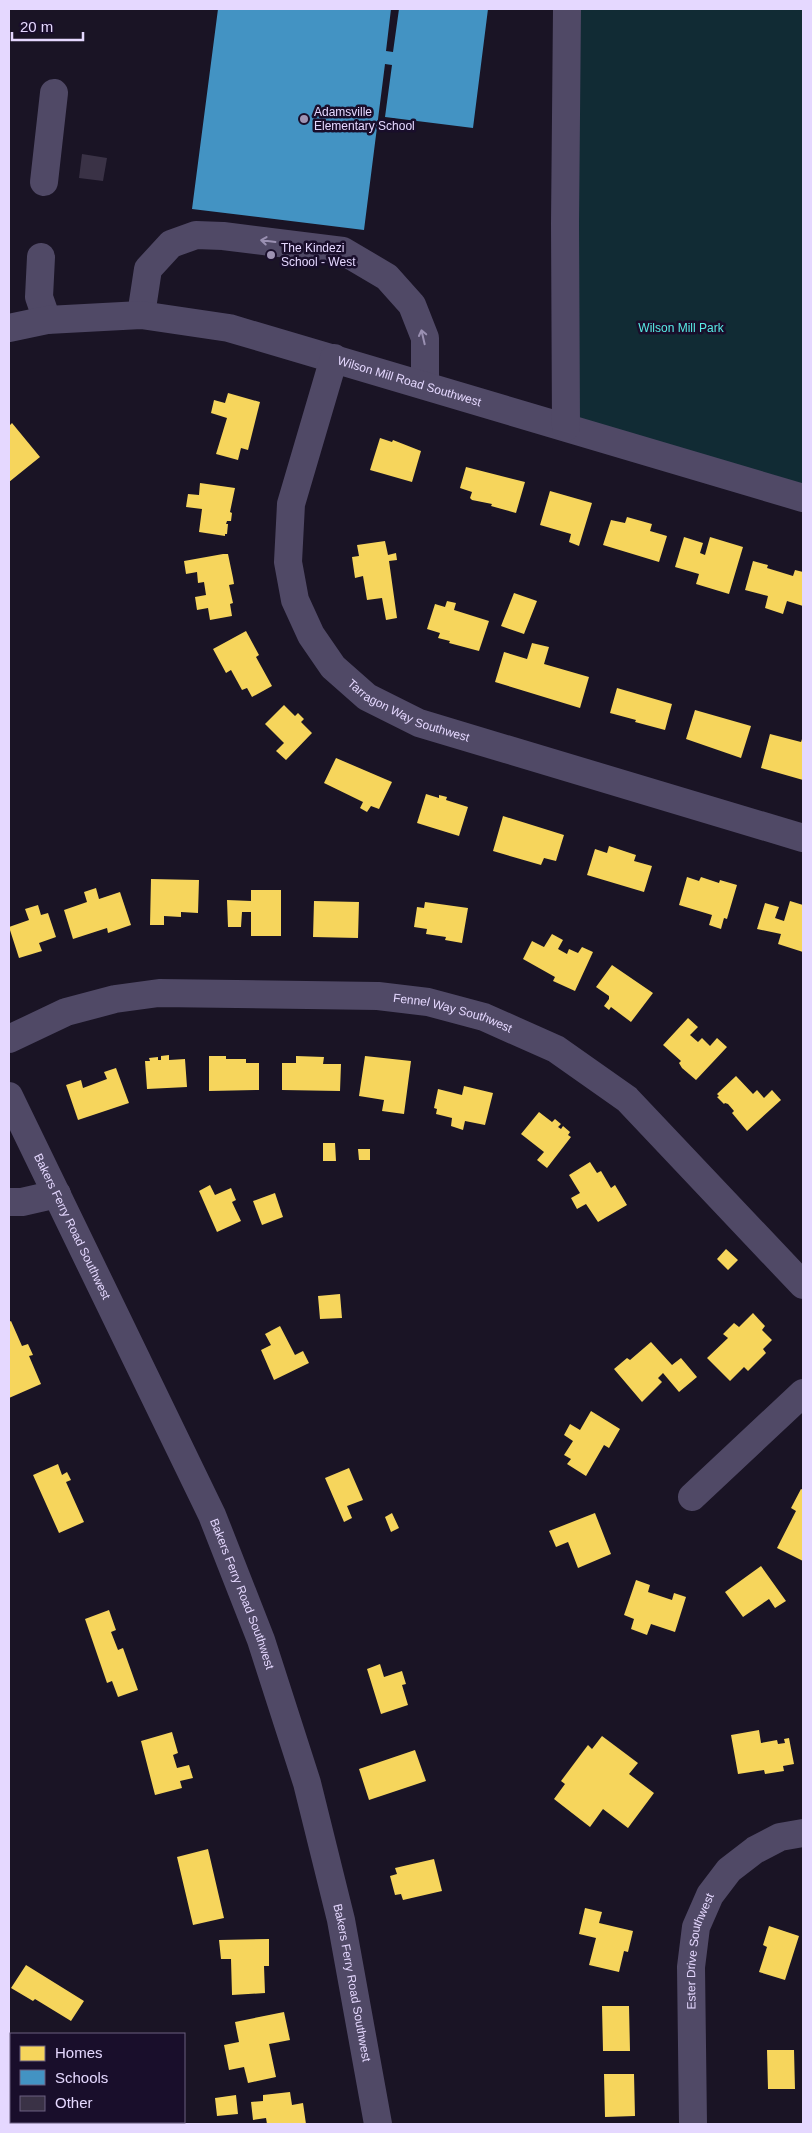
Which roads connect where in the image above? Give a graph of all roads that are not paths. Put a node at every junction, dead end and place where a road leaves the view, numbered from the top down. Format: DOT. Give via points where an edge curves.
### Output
graph roads {
  1 [pos="567,9"];
  2 [pos="54,93"];
  3 [pos="44,182"];
  4 [pos="41,257"];
  5 [pos="141,315"];
  6 [pos="47,320"];
  7 [pos="9,328"];
  8 [pos="334,358"];
  9 [pos="425,385"];
  10 [pos="566,427"];
  11 [pos="803,498"];
  12 [pos="803,838"];
  13 [pos="9,1039"];
  14 [pos="9,1096"];
  15 [pos="57,1194"];
  16 [pos="9,1202"];
  17 [pos="803,1285"];
  18 [pos="803,1393"];
  19 [pos="692,1497"];
  20 [pos="803,1833"];
  21 [pos="378,2124"];
  22 [pos="693,2124"];
  1 -- 10 [label="street"];
  2 -- 3 [label="street"];
  4 -- 6 [label="street" via="38,297"];
  5 -- 6 [label="street, Wilson Mill Road Southwest"];
  5 -- 8 [label="street, Wilson Mill Road Southwest" via="229,328"];
  9 -- 5 [label="street, one-way" via="424,338 412,305 388,277 343,251 196,235 171,244 148,269"];
  6 -- 7 [label="street, Wilson Mill Road Southwest"];
  8 -- 9 [label="street, Wilson Mill Road Southwest"];
  8 -- 12 [label="street, Tarragon Way Southwest" via="291,504 288,562 295,600 311,635 333,667 367,697 419,722"];
  9 -- 10 [label="street, Wilson Mill Road Southwest"];
  10 -- 11 [label="street, Wilson Mill Road Southwest"];
  13 -- 17 [label="street, Fennel Way Southwest" via="66,1012 115,999 159,993 378,996 428,1002 484,1017 556,1049 627,1099"];
  14 -- 15 [label="street, Bakers Ferry Road Southwest"];
  15 -- 16 [label="street"];
  15 -- 21 [label="street, Bakers Ferry Road Southwest" via="212,1514 261,1640 307,1782 341,1920"];
  18 -- 19 [label="street"];
  20 -- 22 [label="street, Ester Drive Southwest" via="780,1837 755,1850 729,1870 710,1895 696,1927 691,1967"];
}
